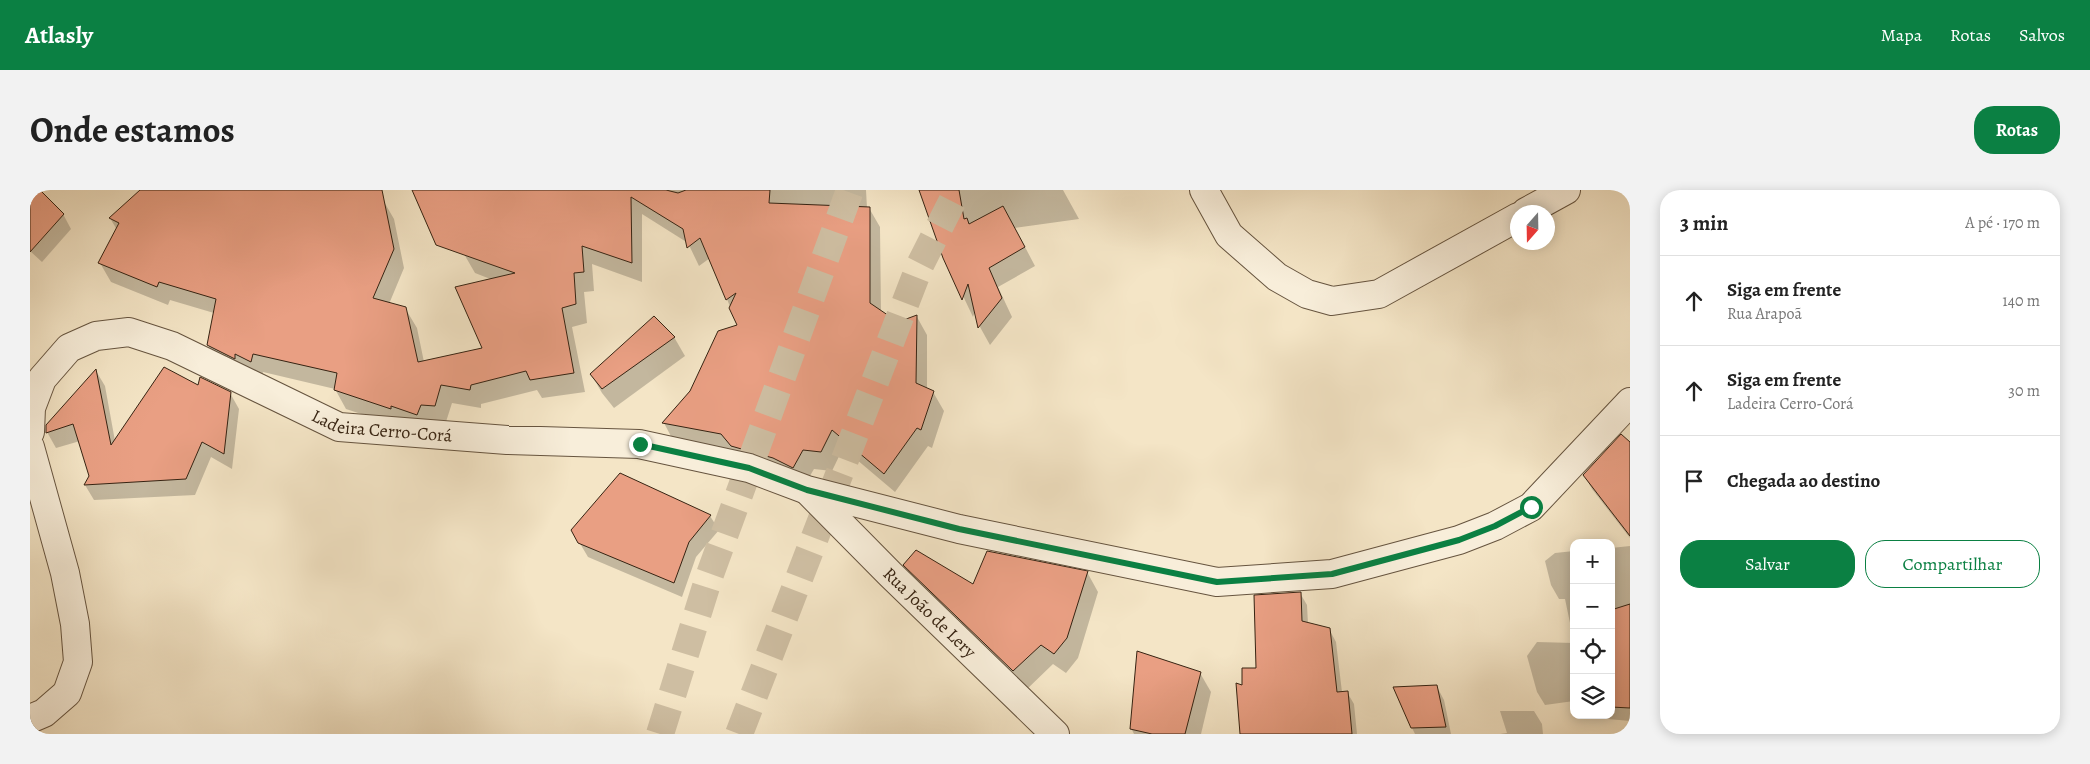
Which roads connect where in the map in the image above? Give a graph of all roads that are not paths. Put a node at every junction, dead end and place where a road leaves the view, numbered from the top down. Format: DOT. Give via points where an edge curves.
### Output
graph roads {
  1 [pos="1204,190"];
  2 [pos="1566,190"];
  3 [pos="1539,205"];
  4 [pos="1510,221"];
  5 [pos="1630,402"];
  6 [pos="30,432"];
  7 [pos="30,447"];
  8 [pos="807,490"];
  9 [pos="30,719"];
  10 [pos="1055,734"];
  1 -- 4 [label="street" via="1229,235 1277,277 1308,294 1332,301 1379,294"];
  2 -- 3 [label="street"];
  5 -- 8 [label="street, Ladeira Cerro-Corá" via="1531,507 1459,540 1332,574 1217,582 959,529"];
  6 -- 8 [label="street, Ladeira Cerro-Corá" via="32,408 42,379 69,348 96,336 129,332 172,346 339,427 507,440 640,444 749,468"];
  7 -- 9 [label="street" via="65,573 75,624 78,662 67,693 44,713"];
  8 -- 10 [label="street, Rua João de Lery"];
}
